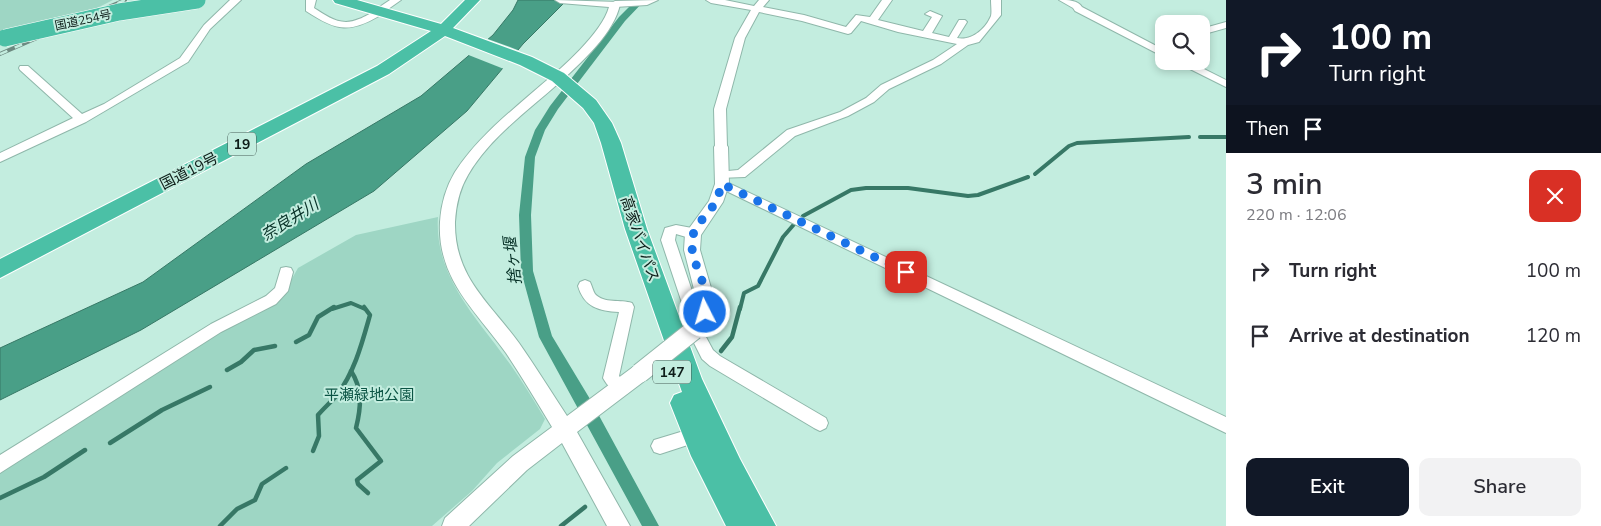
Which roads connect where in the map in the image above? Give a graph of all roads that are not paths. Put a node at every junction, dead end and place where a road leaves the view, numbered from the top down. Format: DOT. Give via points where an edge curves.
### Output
graph roads {
  1 [pos="197,0"];
  2 [pos="236,0"];
  3 [pos="311,0"];
  4 [pos="326,0"];
  5 [pos="340,0"];
  6 [pos="396,0"];
  7 [pos="472,0"];
  8 [pos="560,0"];
  9 [pos="711,0"];
  10 [pos="764,0"];
  11 [pos="887,0"];
  12 [pos="996,0"];
  13 [pos="1064,0"];
  14 [pos="650,1"];
  15 [pos="615,3"];
  16 [pos="756,9"];
  17 [pos="378,12"];
  18 [pos="930,14"];
  19 [pos="872,21"];
  20 [pos="962,22"];
  21 [pos="1226,25"];
  22 [pos="1210,29"];
  23 [pos="445,34"];
  24 [pos="926,35"];
  25 [pos="2,39"];
  26 [pos="952,39"];
  27 [pos="965,43"];
  28 [pos="1155,46"];
  29 [pos="1150,47"];
  30 [pos="1155,50"];
  31 [pos="24,68"];
  32 [pos="1197,70"];
  33 [pos="559,84"];
  34 [pos="1226,84"];
  35 [pos="82,120"];
  36 [pos="721,147"];
  37 [pos="0,158"];
  38 [pos="722,180"];
  39 [pos="693,234"];
  40 [pos="0,269"];
  41 [pos="286,272"];
  42 [pos="585,286"];
  43 [pos="695,340"];
  44 [pos="622,388"];
  45 [pos="820,423"];
  46 [pos="1226,425"];
  47 [pos="571,426"];
  48 [pos="697,435"];
  49 [pos="660,446"];
  50 [pos="0,465"];
  51 [pos="453,526"];
  52 [pos="619,526"];
  53 [pos="742,526"];
  54 [pos="761,526"];
  1 -- 25 [label="highway, 国道254号, bridge" via="103,16"];
  2 -- 35 [label="street" via="207,26 184,60"];
  3 -- 17 [label="street" via="308,9 334,25 351,26"];
  4 -- 17 [label="highway"];
  5 -- 17 [label="highway"];
  6 -- 17 [label="street"];
  7 -- 23 [label="highway, 国道19号 / 19"];
  8 -- 15 [label="street"];
  9 -- 16 [label="street"];
  10 -- 16 [label="street"];
  11 -- 19 [label="street"];
  12 -- 27 [label="street" via="996,15 991,23 976,40"];
  13 -- 29 [label="street"];
  14 -- 15 [label="street"];
  15 -- 33 [label="street" via="604,28"];
  16 -- 19 [label="street" via="848,31 860,17"];
  16 -- 36 [label="street" via="740,38 720,109"];
  17 -- 23 [label="highway"];
  18 -- 24 [label="street" via="937,16"];
  19 -- 24 [label="street" via="896,34"];
  20 -- 26 [label="street"];
  21 -- 22 [label="street"];
  23 -- 33 [label="highway, 高家バイパス / 147"];
  23 -- 40 [label="highway, 国道19号 / 19" via="365,80"];
  24 -- 26 [label="street"];
  26 -- 27 [label="street"];
  27 -- 38 [label="street" via="937,62 885,87 861,105 790,133 741,174"];
  28 -- 29 [label="street"];
  29 -- 30 [label="street"];
  31 -- 35 [label="street"];
  32 -- 34 [label="street"];
  33 -- 43 [label="highway, 高家バイパス / 147" via="598,115 611,143 636,229"];
  33 -- 47 [label="street" via="493,137 465,169 453,189 447,230 454,266 467,289"];
  33 -- 48 [label="highway, 高家バイパス / 147" via="588,124 601,151 619,216 681,400"];
  35 -- 37 [label="street"];
  36 -- 38 [label="street"];
  38 -- 39 [label="street" via="716,202"];
  38 -- 46 [label="street"];
  39 -- 43 [label="street" via="692,250 707,305"];
  39 -- 43 [label="street" via="675,229 670,231 668,240"];
  41 -- 50 [label="street" via="281,291 271,300 216,328"];
  42 -- 44 [label="street" via="586,295 597,304 627,307 611,378"];
  43 -- 44 [label="street, bridge"];
  43 -- 45 [label="street" via="715,361"];
  43 -- 54 [label="highway, 高家バイパス / 147" via="689,380 730,469"];
  44 -- 47 [label="street"];
  47 -- 51 [label="street" via="520,463"];
  47 -- 52 [label="street"];
  48 -- 49 [label="street"];
  48 -- 53 [label="highway, 高家バイパス / 147"];
}
